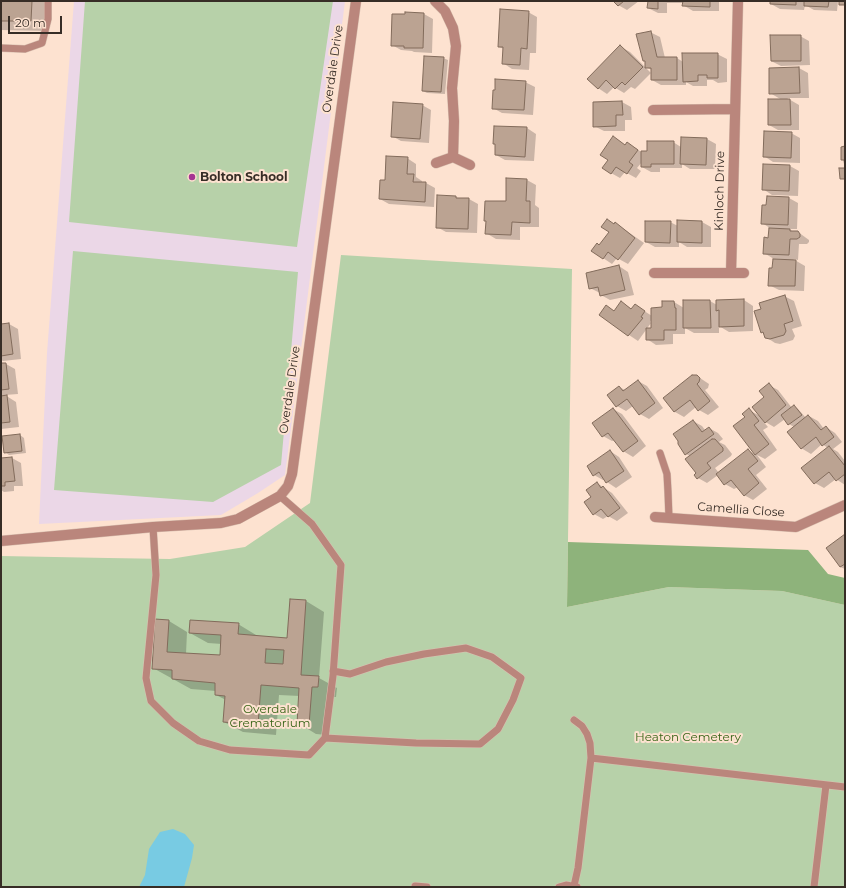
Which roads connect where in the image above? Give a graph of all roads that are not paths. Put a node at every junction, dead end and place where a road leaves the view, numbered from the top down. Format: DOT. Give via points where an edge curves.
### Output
graph roads {
  1 [pos="48,1"];
  2 [pos="356,1"];
  3 [pos="435,1"];
  4 [pos="738,1"];
  5 [pos="1,48"];
  6 [pos="735,109"];
  7 [pos="653,110"];
  8 [pos="453,157"];
  9 [pos="436,163"];
  10 [pos="470,165"];
  11 [pos="654,273"];
  12 [pos="731,273"];
  13 [pos="744,273"];
  14 [pos="660,453"];
  15 [pos="280,496"];
  16 [pos="845,505"];
  17 [pos="655,517"];
  18 [pos="668,518"];
  19 [pos="153,527"];
  20 [pos="1,542"];
  21 [pos="333,671"];
  22 [pos="574,720"];
  23 [pos="325,738"];
  24 [pos="591,758"];
  25 [pos="826,785"];
  26 [pos="845,787"];
  27 [pos="575,886"];
  28 [pos="415,887"];
  29 [pos="427,887"];
  30 [pos="559,887"];
  31 [pos="814,887"];
  1 -- 5 [label="lane" via="48,19 42,42 25,49"];
  2 -- 15 [label="street, Overdale Drive" via="292,474 288,486"];
  3 -- 8 [label="street" via="453,28 456,46 452,88"];
  4 -- 6 [label="street, Kinloch Drive"];
  6 -- 7 [label="street"];
  6 -- 12 [label="street, Kinloch Drive"];
  8 -- 9 [label="street"];
  8 -- 10 [label="street"];
  11 -- 12 [label="street"];
  12 -- 13 [label="street"];
  14 -- 18 [label="lane" via="666,474"];
  15 -- 19 [label="street, Overdale Drive" via="238,519 221,523"];
  15 -- 21 [label="lane" via="312,524 341,565"];
  16 -- 18 [label="street, Camellia Close" via="796,527"];
  17 -- 18 [label="street, Camellia Close"];
  19 -- 20 [label="street, Overdale Drive"];
  19 -- 23 [label="lane" via="156,574 146,678 151,701 173,723 199,741 230,750 309,755"];
  21 -- 23 [label="lane"];
  21 -- 23 [label="lane" via="350,674 386,662 466,648 492,658 521,678 498,729 480,744"];
  22 -- 24 [label="lane" via="587,734"];
  24 -- 25 [label="lane"];
  24 -- 27 [label="lane"];
  25 -- 26 [label="lane"];
  25 -- 31 [label="lane"];
  27 -- 30 [label="lane"];
  28 -- 29 [label="lane"];
}
